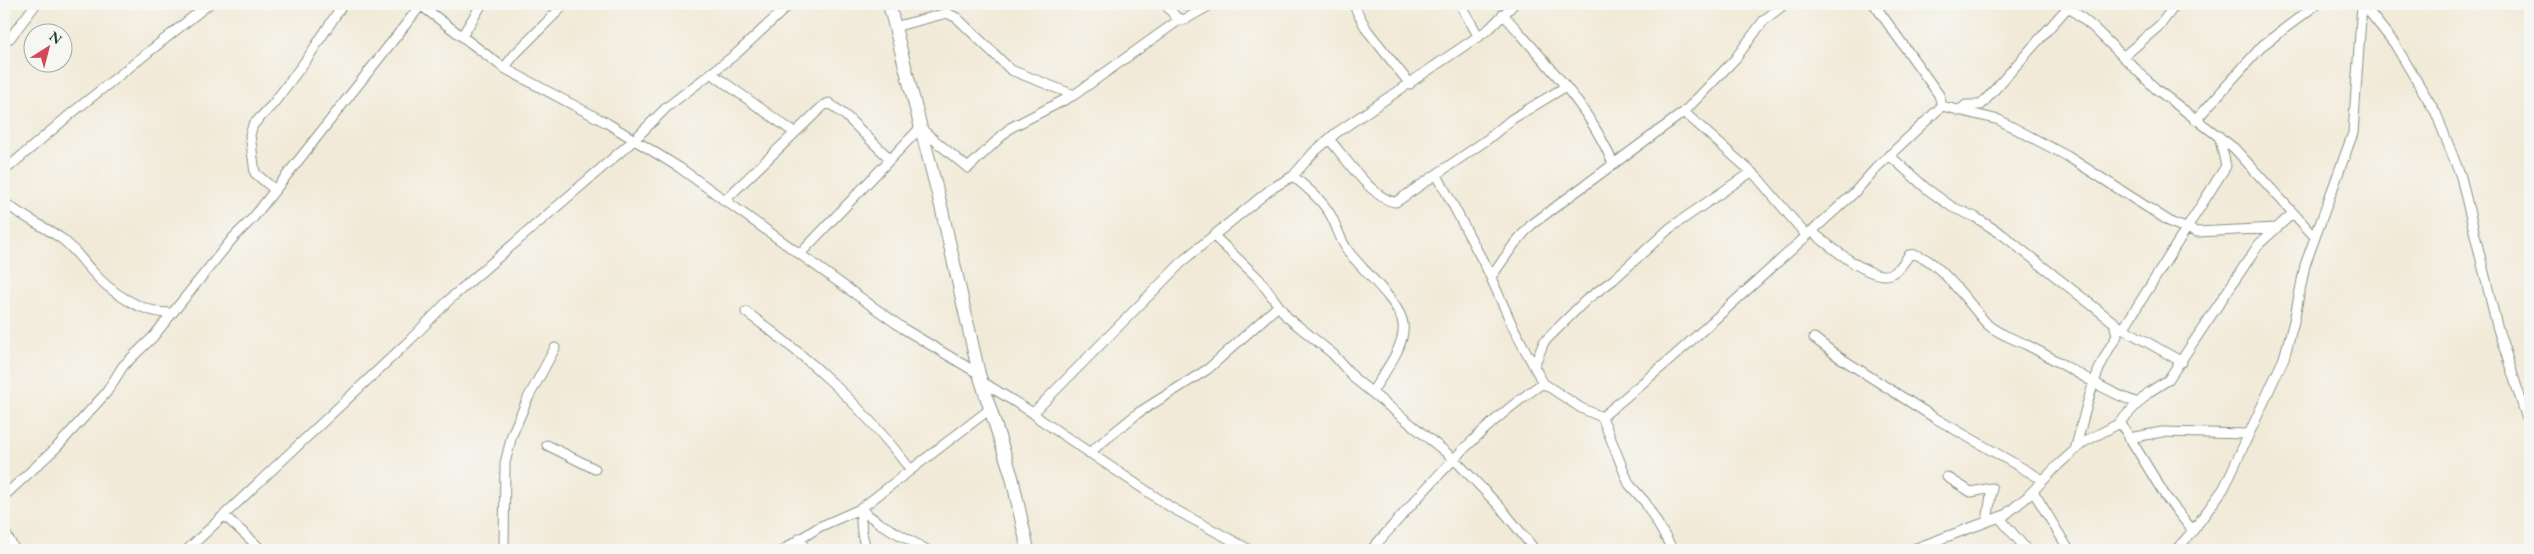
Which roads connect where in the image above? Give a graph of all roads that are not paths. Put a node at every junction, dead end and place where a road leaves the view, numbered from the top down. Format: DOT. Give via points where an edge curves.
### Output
graph roads {
  1 [pos="36,4"];
  2 [pos="209,4"];
  3 [pos="343,4"];
  4 [pos="420,4"];
  5 [pos="482,4"];
  6 [pos="565,4"];
  7 [pos="790,4"];
  8 [pos="889,4"];
  9 [pos="1165,4"];
  10 [pos="1212,4"];
  11 [pos="1353,4"];
  12 [pos="1460,4"];
  13 [pos="1514,4"];
  14 [pos="1785,4"];
  15 [pos="1874,4"];
  16 [pos="2176,4"];
  17 [pos="2316,4"];
  18 [pos="2362,4"];
  19 [pos="2067,5"];
  20 [pos="1503,14"];
  21 [pos="1179,20"];
  22 [pos="894,27"];
  23 [pos="462,36"];
  24 [pos="1479,37"];
  25 [pos="4,41"];
  26 [pos="2123,57"];
  27 [pos="504,68"];
  28 [pos="711,73"];
  29 [pos="1410,84"];
  30 [pos="1565,87"];
  31 [pos="1074,95"];
  32 [pos="1942,106"];
  33 [pos="1959,111"];
  34 [pos="1684,112"];
  35 [pos="2196,120"];
  36 [pos="920,128"];
  37 [pos="795,133"];
  38 [pos="2219,136"];
  39 [pos="1329,139"];
  40 [pos="634,140"];
  41 [pos="1889,155"];
  42 [pos="890,159"];
  43 [pos="1613,164"];
  44 [pos="4,171"];
  45 [pos="1751,172"];
  46 [pos="1437,175"];
  47 [pos="1293,176"];
  48 [pos="275,190"];
  49 [pos="724,201"];
  50 [pos="4,202"];
  51 [pos="2294,213"];
  52 [pos="2185,228"];
  53 [pos="2276,228"];
  54 [pos="1808,233"];
  55 [pos="1215,237"];
  56 [pos="2315,237"];
  57 [pos="800,254"];
  58 [pos="1490,277"];
  59 [pos="1278,306"];
  60 [pos="746,312"];
  61 [pos="170,313"];
  62 [pos="2115,321"];
  63 [pos="2124,329"];
  64 [pos="1814,338"];
  65 [pos="555,348"];
  66 [pos="2182,362"];
  67 [pos="1534,366"];
  68 [pos="980,377"];
  69 [pos="2093,382"];
  70 [pos="1543,383"];
  71 [pos="1372,392"];
  72 [pos="2138,403"];
  73 [pos="990,408"];
  74 [pos="1033,412"];
  75 [pos="1602,417"];
  76 [pos="2120,422"];
  77 [pos="2530,428"];
  78 [pos="2249,434"];
  79 [pos="2129,438"];
  80 [pos="547,444"];
  81 [pos="2075,450"];
  82 [pos="1089,453"];
  83 [pos="1453,458"];
  84 [pos="595,469"];
  85 [pos="911,470"];
  86 [pos="1947,478"];
  87 [pos="2043,480"];
  88 [pos="2033,491"];
  89 [pos="4,496"];
  90 [pos="860,509"];
  91 [pos="225,516"];
  92 [pos="1999,517"];
  93 [pos="1986,522"];
  94 [pos="4,531"];
  95 [pos="2193,531"];
  96 [pos="800,538"];
  97 [pos="1530,549"];
  98 [pos="15,550"];
  99 [pos="187,550"];
  100 [pos="262,550"];
  101 [pos="504,550"];
  102 [pos="783,550"];
  103 [pos="805,550"];
  104 [pos="866,550"];
  105 [pos="926,550"];
  106 [pos="1028,550"];
  107 [pos="1250,550"];
  108 [pos="1371,550"];
  109 [pos="1673,550"];
  110 [pos="1911,550"];
  111 [pos="2027,550"];
  112 [pos="2069,550"];
  113 [pos="2176,550"];
  1 -- 25 [label="street" via="10,38"];
  2 -- 44 [label="street"];
  3 -- 48 [label="street" via="287,85 253,125 250,135 255,172"];
  4 -- 23 [label="street"];
  4 -- 48 [label="street"];
  5 -- 23 [label="street"];
  6 -- 27 [label="street"];
  7 -- 28 [label="street"];
  8 -- 22 [label="street"];
  9 -- 21 [label="street"];
  10 -- 21 [label="street"];
  11 -- 29 [label="street" via="1367,30"];
  12 -- 24 [label="street"];
  13 -- 20 [label="street"];
  14 -- 34 [label="street" via="1764,20 1735,59"];
  15 -- 32 [label="street" via="1939,95"];
  16 -- 26 [label="street" via="2160,25"];
  17 -- 35 [label="street" via="2263,45"];
  18 -- 56 [label="street" via="2353,133"];
  18 -- 77 [label="street" via="2394,43 2436,113 2461,178 2497,326"];
  19 -- 26 [label="street"];
  19 -- 33 [label="street" via="1981,105 1966,106"];
  20 -- 24 [label="street"];
  20 -- 30 [label="street"];
  21 -- 31 [label="street"];
  22 -- 31 [label="street" via="946,13 957,18 1011,70"];
  22 -- 36 [label="street"];
  23 -- 27 [label="street"];
  24 -- 29 [label="street"];
  26 -- 35 [label="street"];
  27 -- 40 [label="street"];
  28 -- 37 [label="street"];
  28 -- 40 [label="street" via="667,107"];
  29 -- 39 [label="street"];
  30 -- 43 [label="street" via="1605,144"];
  30 -- 46 [label="street" via="1512,119"];
  31 -- 36 [label="street" via="1010,128 968,168"];
  32 -- 33 [label="street"];
  32 -- 41 [label="street"];
  33 -- 52 [label="street" via="1999,120 2067,156 2172,223"];
  34 -- 43 [label="street"];
  34 -- 45 [label="street"];
  35 -- 38 [label="street"];
  36 -- 42 [label="street"];
  36 -- 68 [label="street"];
  37 -- 42 [label="street" via="829,103"];
  37 -- 49 [label="street"];
  38 -- 51 [label="street"];
  38 -- 52 [label="street" via="2226,166"];
  39 -- 46 [label="street" via="1365,182 1389,202 1406,197"];
  39 -- 47 [label="street"];
  40 -- 49 [label="street" via="680,168"];
  40 -- 91 [label="street" via="451,298"];
  41 -- 54 [label="street" via="1853,194"];
  41 -- 62 [label="street" via="1927,189 2003,235"];
  42 -- 57 [label="street"];
  43 -- 58 [label="street" via="1531,225"];
  45 -- 54 [label="street"];
  45 -- 67 [label="street" via="1670,228 1586,300 1544,342"];
  46 -- 58 [label="street"];
  47 -- 55 [label="street" via="1270,189"];
  47 -- 71 [label="street" via="1330,214 1348,251 1398,310 1403,323 1397,349"];
  48 -- 61 [label="street"];
  49 -- 57 [label="street"];
  50 -- 61 [label="street" via="77,252 104,283 156,313"];
  51 -- 53 [label="street"];
  51 -- 56 [label="street"];
  52 -- 53 [label="street" via="2197,232"];
  52 -- 63 [label="street"];
  53 -- 66 [label="street" via="2259,244"];
  54 -- 69 [label="street" via="1848,260 1880,276 1900,268 1909,256 1917,256 1936,267 2000,333"];
  54 -- 75 [label="street" via="1672,358"];
  55 -- 59 [label="street" via="1259,279"];
  55 -- 74 [label="street" via="1186,258"];
  56 -- 78 [label="street" via="2305,265 2284,358"];
  57 -- 68 [label="street" via="904,329"];
  58 -- 67 [label="street"];
  59 -- 71 [label="street"];
  59 -- 82 [label="street" via="1208,369 1138,412"];
  60 -- 85 [label="street" via="782,338 852,399 878,426"];
  61 -- 89 [label="street" via="153,337 123,366 106,394 56,448"];
  62 -- 63 [label="street"];
  62 -- 69 [label="street" via="2117,336 2102,357"];
  63 -- 66 [label="street"];
  64 -- 87 [label="street" via="1935,418"];
  65 -- 101 [label="street" via="512,435 504,482"];
  66 -- 72 [label="street" via="2168,380"];
  67 -- 70 [label="street"];
  68 -- 73 [label="street"];
  68 -- 74 [label="street"];
  69 -- 72 [label="street"];
  69 -- 81 [label="street"];
  70 -- 75 [label="street" via="1581,408"];
  70 -- 83 [label="street" via="1485,426"];
  71 -- 83 [label="street"];
  72 -- 76 [label="street"];
  73 -- 85 [label="street"];
  73 -- 106 [label="street" via="1012,477"];
  74 -- 82 [label="street"];
  75 -- 109 [label="street" via="1629,484 1645,502"];
  76 -- 79 [label="street"];
  76 -- 81 [label="street"];
  78 -- 79 [label="street" via="2162,432"];
  78 -- 95 [label="street" via="2224,488"];
  79 -- 95 [label="street" via="2166,497"];
  80 -- 84 [label="street"];
  81 -- 87 [label="street"];
  82 -- 107 [label="street" via="1172,508"];
  83 -- 97 [label="street" via="1501,508"];
  83 -- 108 [label="street"];
  85 -- 90 [label="street"];
  86 -- 93 [label="street" via="1971,492 1992,488"];
  87 -- 88 [label="street"];
  88 -- 92 [label="street"];
  88 -- 112 [label="street"];
  90 -- 96 [label="street"];
  90 -- 104 [label="street"];
  90 -- 105 [label="street"];
  91 -- 99 [label="street"];
  91 -- 100 [label="street"];
  92 -- 93 [label="street"];
  92 -- 111 [label="street"];
  93 -- 110 [label="street"];
  94 -- 98 [label="street"];
  95 -- 113 [label="street"];
  96 -- 102 [label="street"];
  96 -- 103 [label="street"];
}
